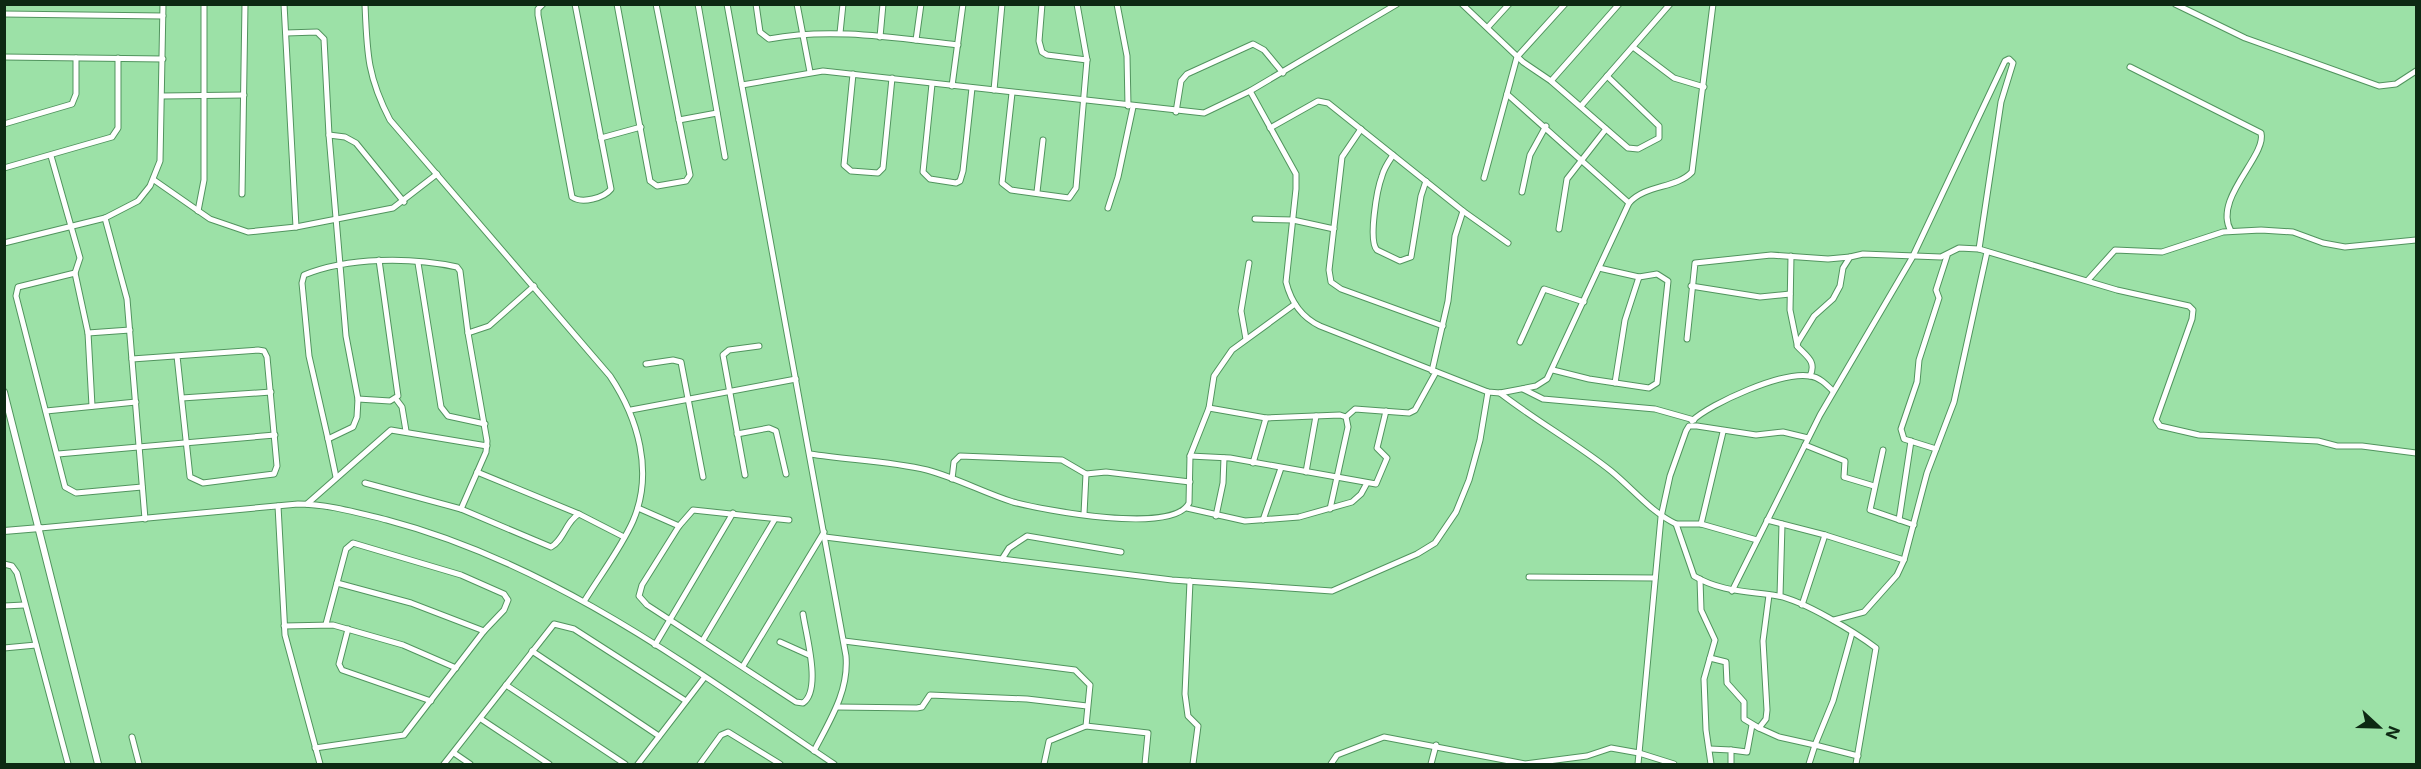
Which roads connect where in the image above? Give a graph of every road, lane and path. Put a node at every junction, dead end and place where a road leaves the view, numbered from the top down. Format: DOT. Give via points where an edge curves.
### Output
graph roads {
  1 [pos="11,4"];
  2 [pos="163,4"];
  3 [pos="204,4"];
  4 [pos="245,4"];
  5 [pos="284,4"];
  6 [pos="365,4"];
  7 [pos="543,4"];
  8 [pos="575,4"];
  9 [pos="617,4"];
  10 [pos="656,4"];
  11 [pos="698,4"];
  12 [pos="727,4"];
  13 [pos="756,4"];
  14 [pos="797,4"];
  15 [pos="843,4"];
  16 [pos="883,4"];
  17 [pos="921,4"];
  18 [pos="963,4"];
  19 [pos="1002,4"];
  20 [pos="1042,4"];
  21 [pos="1077,4"];
  22 [pos="1117,4"];
  23 [pos="1397,4"];
  24 [pos="1461,4"];
  25 [pos="1509,4"];
  26 [pos="1565,4"];
  27 [pos="1619,4"];
  28 [pos="1670,4"];
  29 [pos="1713,4"];
  30 [pos="2175,4"];
  31 [pos="8,14"];
  32 [pos="163,16"];
  33 [pos="1488,27"];
  34 [pos="286,33"];
  35 [pos="802,33"];
  36 [pos="840,33"];
  37 [pos="880,37"];
  38 [pos="916,40"];
  39 [pos="958,45"];
  40 [pos="1633,46"];
  41 [pos="4,57"];
  42 [pos="1517,57"];
  43 [pos="76,58"];
  44 [pos="118,58"];
  45 [pos="163,59"];
  46 [pos="1087,60"];
  47 [pos="2130,67"];
  48 [pos="2416,71"];
  49 [pos="810,72"];
  50 [pos="1283,73"];
  51 [pos="853,74"];
  52 [pos="1607,76"];
  53 [pos="892,78"];
  54 [pos="1551,81"];
  55 [pos="932,84"];
  56 [pos="742,85"];
  57 [pos="952,86"];
  58 [pos="1704,87"];
  59 [pos="972,88"];
  60 [pos="994,90"];
  61 [pos="1250,91"];
  62 [pos="1012,93"];
  63 [pos="1507,94"];
  64 [pos="244,95"];
  65 [pos="162,96"];
  66 [pos="205,96"];
  67 [pos="1084,102"];
  68 [pos="1131,106"];
  69 [pos="1581,106"];
  70 [pos="1176,112"];
  71 [pos="717,113"];
  72 [pos="679,120"];
  73 [pos="4,124"];
  74 [pos="1546,126"];
  75 [pos="641,127"];
  76 [pos="1270,128"];
  77 [pos="1362,129"];
  78 [pos="1606,129"];
  79 [pos="329,135"];
  80 [pos="601,138"];
  81 [pos="1043,140"];
  82 [pos="1393,155"];
  83 [pos="51,156"];
  84 [pos="725,157"];
  85 [pos="1581,159"];
  86 [pos="4,168"];
  87 [pos="437,174"];
  88 [pos="1484,178"];
  89 [pos="154,180"];
  90 [pos="1426,181"];
  91 [pos="1037,192"];
  92 [pos="1522,192"];
  93 [pos="242,194"];
  94 [pos="404,202"];
  95 [pos="1629,202"];
  96 [pos="1108,208"];
  97 [pos="198,211"];
  98 [pos="1463,211"];
  99 [pos="105,218"];
  100 [pos="336,219"];
  101 [pos="1255,219"];
  102 [pos="1293,219"];
  103 [pos="70,225"];
  104 [pos="296,227"];
  105 [pos="1334,229"];
  106 [pos="1558,229"];
  107 [pos="2231,231"];
  108 [pos="2416,240"];
  109 [pos="4,243"];
  110 [pos="1508,243"];
  111 [pos="1979,249"];
  112 [pos="1987,252"];
  113 [pos="1791,256"];
  114 [pos="1947,256"];
  115 [pos="1850,257"];
  116 [pos="1912,258"];
  117 [pos="379,260"];
  118 [pos="1249,262"];
  119 [pos="418,263"];
  120 [pos="340,265"];
  121 [pos="1599,268"];
  122 [pos="75,273"];
  123 [pos="1640,278"];
  124 [pos="2088,280"];
  125 [pos="534,286"];
  126 [pos="1691,286"];
  127 [pos="1790,294"];
  128 [pos="1584,302"];
  129 [pos="1295,304"];
  130 [pos="1443,326"];
  131 [pos="130,330"];
  132 [pos="88,333"];
  133 [pos="468,333"];
  134 [pos="1246,339"];
  135 [pos="1687,339"];
  136 [pos="1520,342"];
  137 [pos="759,346"];
  138 [pos="1797,346"];
  139 [pos="177,356"];
  140 [pos="132,359"];
  141 [pos="646,364"];
  142 [pos="1553,370"];
  143 [pos="1434,372"];
  144 [pos="1810,376"];
  145 [pos="796,380"];
  146 [pos="1615,384"];
  147 [pos="1523,389"];
  148 [pos="1833,391"];
  149 [pos="4,392"];
  150 [pos="271,392"];
  151 [pos="1488,392"];
  152 [pos="729,393"];
  153 [pos="1500,393"];
  154 [pos="182,398"];
  155 [pos="358,399"];
  156 [pos="396,399"];
  157 [pos="689,400"];
  158 [pos="136,402"];
  159 [pos="92,406"];
  160 [pos="1209,408"];
  161 [pos="631,410"];
  162 [pos="46,411"];
  163 [pos="1386,411"];
  164 [pos="1316,416"];
  165 [pos="1346,417"];
  166 [pos="1266,418"];
  167 [pos="1694,420"];
  168 [pos="485,424"];
  169 [pos="1689,426"];
  170 [pos="406,431"];
  171 [pos="1723,432"];
  172 [pos="737,434"];
  173 [pos="275,435"];
  174 [pos="1808,438"];
  175 [pos="328,439"];
  176 [pos="1911,441"];
  177 [pos="185,442"];
  178 [pos="1805,445"];
  179 [pos="139,446"];
  180 [pos="487,446"];
  181 [pos="1936,449"];
  182 [pos="1883,450"];
  183 [pos="2416,453"];
  184 [pos="58,454"];
  185 [pos="810,454"];
  186 [pos="1190,456"];
  187 [pos="1224,458"];
  188 [pos="1253,463"];
  189 [pos="1281,468"];
  190 [pos="477,472"];
  191 [pos="1306,472"];
  192 [pos="786,474"];
  193 [pos="1086,474"];
  194 [pos="745,475"];
  195 [pos="336,477"];
  196 [pos="703,477"];
  197 [pos="1335,477"];
  198 [pos="952,479"];
  199 [pos="1190,482"];
  200 [pos="365,483"];
  201 [pos="1367,483"];
  202 [pos="1874,486"];
  203 [pos="142,487"];
  204 [pos="307,504"];
  205 [pos="278,506"];
  206 [pos="638,508"];
  207 [pos="1187,508"];
  208 [pos="461,509"];
  209 [pos="1330,509"];
  210 [pos="733,513"];
  211 [pos="579,514"];
  212 [pos="1084,514"];
  213 [pos="1216,516"];
  214 [pos="1661,517"];
  215 [pos="145,519"];
  216 [pos="775,519"];
  217 [pos="789,520"];
  218 [pos="1263,520"];
  219 [pos="1767,520"];
  220 [pos="1899,520"];
  221 [pos="1676,524"];
  222 [pos="1701,524"];
  223 [pos="1782,524"];
  224 [pos="1914,525"];
  225 [pos="679,526"];
  226 [pos="40,528"];
  227 [pos="4,531"];
  228 [pos="824,535"];
  229 [pos="1825,535"];
  230 [pos="624,537"];
  231 [pos="1756,540"];
  232 [pos="1121,552"];
  233 [pos="1002,559"];
  234 [pos="1904,560"];
  235 [pos="4,564"];
  236 [pos="1529,577"];
  237 [pos="1655,578"];
  238 [pos="1700,579"];
  239 [pos="1190,581"];
  240 [pos="337,583"];
  241 [pos="1732,591"];
  242 [pos="1769,595"];
  243 [pos="1780,596"];
  244 [pos="585,600"];
  245 [pos="24,605"];
  246 [pos="1802,605"];
  247 [pos="4,606"];
  248 [pos="803,614"];
  249 [pos="670,618"];
  250 [pos="1834,620"];
  251 [pos="326,624"];
  252 [pos="284,626"];
  253 [pos="348,629"];
  254 [pos="484,631"];
  255 [pos="1852,633"];
  256 [pos="703,640"];
  257 [pos="843,641"];
  258 [pos="780,642"];
  259 [pos="36,645"];
  260 [pos="655,645"];
  261 [pos="4,648"];
  262 [pos="532,651"];
  263 [pos="808,655"];
  264 [pos="1710,658"];
  265 [pos="743,666"];
  266 [pos="456,668"];
  267 [pos="705,678"];
  268 [pos="506,685"];
  269 [pos="431,701"];
  270 [pos="686,701"];
  271 [pos="837,706"];
  272 [pos="1087,706"];
  273 [pos="481,719"];
  274 [pos="1752,725"];
  275 [pos="1086,726"];
  276 [pos="1759,728"];
  277 [pos="132,736"];
  278 [pos="659,736"];
  279 [pos="1436,745"];
  280 [pos="1815,745"];
  281 [pos="315,748"];
  282 [pos="1710,749"];
  283 [pos="1731,750"];
  284 [pos="814,751"];
  285 [pos="454,753"];
  286 [pos="1639,753"];
  287 [pos="1858,756"];
  288 [pos="68,765"];
  289 [pos="98,765"];
  290 [pos="139,765"];
  291 [pos="320,765"];
  292 [pos="444,765"];
  293 [pos="470,765"];
  294 [pos="549,765"];
  295 [pos="626,765"];
  296 [pos="638,765"];
  297 [pos="700,765"];
  298 [pos="780,765"];
  299 [pos="834,765"];
  300 [pos="1044,765"];
  301 [pos="1145,765"];
  302 [pos="1193,765"];
  303 [pos="1331,765"];
  304 [pos="1431,765"];
  305 [pos="1638,765"];
  306 [pos="1674,765"];
  307 [pos="1711,765"];
  308 [pos="1731,765"];
  309 [pos="1809,765"];
  310 [pos="1856,765"];
  1 -- 31 [label="street"];
  2 -- 32 [label="street"];
  3 -- 66 [label="street"];
  4 -- 64 [label="street"];
  5 -- 34 [label="street"];
  6 -- 87 [label="street" via="367,56 377,96 395,127"];
  7 -- 80 [label="street" via="538,15 572,197 576,201 606,195 611,189"];
  8 -- 80 [label="street"];
  9 -- 75 [label="street"];
  10 -- 72 [label="street"];
  11 -- 71 [label="street"];
  12 -- 56 [label="street"];
  13 -- 35 [label="street" via="760,32 765,38"];
  14 -- 35 [label="street"];
  15 -- 36 [label="street"];
  16 -- 37 [label="street"];
  17 -- 38 [label="street"];
  18 -- 39 [label="street"];
  19 -- 60 [label="street"];
  20 -- 46 [label="street" via="1042,52"];
  21 -- 46 [label="street"];
  22 -- 68 [label="street"];
  23 -- 50 [label="street"];
  24 -- 33 [label="street"];
  25 -- 33 [label="street"];
  26 -- 42 [label="street"];
  27 -- 54 [label="street"];
  28 -- 40 [label="street"];
  29 -- 58 [label="street"];
  30 -- 48 [label="street" via="2245,38 2379,87 2396,84"];
  31 -- 32 [label="street"];
  32 -- 45 [label="street"];
  33 -- 42 [label="street"];
  34 -- 79 [label="street" via="318,32 324,39"];
  34 -- 104 [label="street"];
  35 -- 36 [label="street"];
  35 -- 49 [label="street"];
  36 -- 37 [label="street"];
  37 -- 38 [label="street"];
  38 -- 39 [label="street"];
  39 -- 57 [label="street"];
  40 -- 52 [label="street"];
  40 -- 58 [label="street" via="1674,78"];
  41 -- 43 [label="street"];
  42 -- 54 [label="street"];
  42 -- 63 [label="street"];
  43 -- 44 [label="street"];
  43 -- 73 [label="street" via="76,94 72,104"];
  44 -- 45 [label="street"];
  44 -- 83 [label="street" via="118,128 114,135"];
  45 -- 65 [label="street"];
  46 -- 67 [label="street"];
  47 -- 107 [label="street" via="2261,133 2261,143 2228,211 2226,220"];
  49 -- 51 [label="street"];
  49 -- 56 [label="street"];
  50 -- 61 [label="street"];
  50 -- 70 [label="street" via="1260,46 1253,44 1186,74 1181,81"];
  51 -- 53 [label="street"];
  51 -- 53 [label="street" via="844,165 851,171 878,173 883,168"];
  52 -- 69 [label="street"];
  52 -- 78 [label="street" via="1655,122 1661,134 1655,142 1633,150"];
  53 -- 55 [label="street"];
  54 -- 69 [label="street"];
  55 -- 57 [label="street"];
  55 -- 59 [label="street" via="923,172 930,179 956,183 963,171"];
  56 -- 145 [label="street"];
  57 -- 59 [label="street"];
  58 -- 95 [label="street" via="1692,172"];
  59 -- 60 [label="street"];
  60 -- 62 [label="street"];
  61 -- 70 [label="street" via="1204,113"];
  61 -- 76 [label="street"];
  62 -- 67 [label="street"];
  62 -- 91 [label="street" via="1002,183 1011,190"];
  63 -- 74 [label="street"];
  63 -- 88 [label="street"];
  64 -- 66 [label="street"];
  64 -- 93 [label="street"];
  65 -- 66 [label="street"];
  65 -- 89 [label="street" via="160,161"];
  66 -- 97 [label="street" via="204,180"];
  67 -- 68 [label="street"];
  67 -- 91 [label="street" via="1073,195 1068,198"];
  68 -- 70 [label="street"];
  68 -- 96 [label="street"];
  69 -- 78 [label="street"];
  71 -- 72 [label="street"];
  71 -- 84 [label="street"];
  72 -- 75 [label="street" via="690,175 686,181 657,186 650,181"];
  74 -- 85 [label="street"];
  74 -- 92 [label="street" via="1530,155"];
  75 -- 80 [label="street"];
  76 -- 77 [label="street" via="1323,101"];
  76 -- 102 [label="street" via="1296,174"];
  77 -- 82 [label="street"];
  77 -- 105 [label="street" via="1342,157"];
  78 -- 85 [label="street"];
  79 -- 94 [label="street" via="345,136 356,143"];
  79 -- 100 [label="street"];
  81 -- 91 [label="street"];
  82 -- 90 [label="street"];
  82 -- 90 [label="street" via="1379,185 1372,237 1377,250 1400,261 1411,257"];
  83 -- 86 [label="street"];
  83 -- 103 [label="street"];
  85 -- 95 [label="street"];
  85 -- 106 [label="street" via="1565,186"];
  87 -- 94 [label="street"];
  87 -- 125 [label="street"];
  89 -- 97 [label="street"];
  89 -- 99 [label="street" via="138,201"];
  90 -- 98 [label="street"];
  94 -- 100 [label="street" via="393,208"];
  95 -- 121 [label="street"];
  97 -- 104 [label="street" via="243,231"];
  98 -- 110 [label="street"];
  98 -- 130 [label="street" via="1455,236"];
  99 -- 103 [label="street"];
  99 -- 131 [label="street" via="125,291"];
  100 -- 104 [label="street"];
  100 -- 120 [label="street"];
  101 -- 102 [label="street"];
  102 -- 105 [label="street"];
  102 -- 129 [label="street" via="1286,282"];
  103 -- 109 [label="street"];
  103 -- 122 [label="street" via="80,258"];
  105 -- 130 [label="street" via="1329,270 1334,285"];
  107 -- 108 [label="street" via="2293,232 2345,247"];
  107 -- 124 [label="street" via="2162,252 2115,250"];
  111 -- 112 [label="street"];
  111 -- 114 [label="street" via="1959,248"];
  111 -- 116 [label="street" via="2001,102 2013,63 2009,59 1982,106"];
  112 -- 124 [label="street"];
  112 -- 181 [label="street" via="1954,402"];
  113 -- 115 [label="street"];
  113 -- 126 [label="street" via="1695,263"];
  113 -- 127 [label="street"];
  114 -- 116 [label="street"];
  114 -- 176 [label="street" via="1936,290 1939,298 1918,360 1917,382 1901,429 1902,436"];
  115 -- 116 [label="street" via="1863,254"];
  115 -- 138 [label="street" via="1837,292 1814,316"];
  116 -- 148 [label="street"];
  117 -- 119 [label="street"];
  117 -- 120 [label="street"];
  117 -- 156 [label="street"];
  118 -- 134 [label="street" via="1240,311"];
  119 -- 133 [label="street" via="460,269"];
  119 -- 168 [label="street" via="441,407 448,416"];
  120 -- 155 [label="street" via="346,336"];
  120 -- 175 [label="street" via="306,274 302,280 309,356"];
  121 -- 123 [label="street"];
  121 -- 128 [label="street"];
  122 -- 132 [label="street"];
  122 -- 162 [label="street" via="16,290"];
  123 -- 146 [label="street" via="1625,320"];
  123 -- 146 [label="street" via="1657,274 1668,282 1658,379 1649,388"];
  124 -- 183 [label="street" via="2193,310 2156,420 2160,426 2199,435 2318,441"];
  125 -- 133 [label="street" via="489,326"];
  125 -- 161 [label="street" via="610,376"];
  126 -- 127 [label="street" via="1760,297"];
  126 -- 135 [label="street"];
  127 -- 138 [label="street"];
  128 -- 136 [label="street" via="1544,289"];
  128 -- 142 [label="street"];
  129 -- 134 [label="street"];
  129 -- 143 [label="street" via="1308,321"];
  130 -- 143 [label="street"];
  131 -- 132 [label="street"];
  131 -- 140 [label="street"];
  132 -- 159 [label="street"];
  133 -- 168 [label="street"];
  134 -- 160 [label="street" via="1227,356 1214,376"];
  137 -- 152 [label="street" via="729,350 723,355"];
  138 -- 144 [label="street" via="1811,360"];
  139 -- 140 [label="street"];
  139 -- 150 [label="street" via="261,350 267,357"];
  139 -- 154 [label="street"];
  140 -- 158 [label="street"];
  141 -- 157 [label="street" via="681,362"];
  142 -- 146 [label="street"];
  142 -- 147 [label="street" via="1542,384"];
  143 -- 151 [label="street"];
  143 -- 163 [label="street" via="1415,410"];
  144 -- 148 [label="street"];
  144 -- 167 [label="street" via="1770,380"];
  145 -- 152 [label="street"];
  145 -- 185 [label="street"];
  147 -- 153 [label="street"];
  147 -- 167 [label="street" via="1543,399 1655,409"];
  148 -- 174 [label="street"];
  149 -- 226 [label="street"];
  150 -- 154 [label="street"];
  150 -- 173 [label="street"];
  151 -- 153 [label="street"];
  151 -- 239 [label="street" via="1476,458 1462,500 1435,543 1427,549 1332,591"];
  152 -- 157 [label="street"];
  152 -- 172 [label="street"];
  153 -- 214 [label="street" via="1610,470"];
  154 -- 177 [label="street"];
  155 -- 156 [label="street"];
  155 -- 175 [label="street" via="353,428"];
  156 -- 170 [label="street" via="402,407"];
  157 -- 161 [label="street"];
  157 -- 196 [label="street"];
  158 -- 159 [label="street"];
  158 -- 179 [label="street"];
  159 -- 162 [label="street"];
  160 -- 166 [label="street"];
  160 -- 186 [label="street"];
  161 -- 206 [label="street" via="642,457"];
  162 -- 184 [label="street"];
  163 -- 165 [label="street" via="1355,409"];
  163 -- 201 [label="street" via="1377,448 1387,459 1378,482"];
  164 -- 165 [label="street"];
  164 -- 166 [label="street"];
  164 -- 191 [label="street"];
  165 -- 197 [label="street" via="1348,427"];
  166 -- 188 [label="street"];
  167 -- 169 [label="street"];
  168 -- 180 [label="street"];
  169 -- 171 [label="street"];
  169 -- 214 [label="street" via="1670,476"];
  170 -- 180 [label="street"];
  170 -- 195 [label="street" via="386,432"];
  171 -- 174 [label="street" via="1783,432"];
  171 -- 222 [label="street"];
  172 -- 192 [label="street" via="769,428 776,431"];
  172 -- 194 [label="street"];
  173 -- 177 [label="street"];
  173 -- 177 [label="street" via="278,466 274,474 203,483 193,480 188,473"];
  174 -- 178 [label="street"];
  175 -- 195 [label="street"];
  176 -- 181 [label="street"];
  176 -- 220 [label="street"];
  177 -- 179 [label="street"];
  178 -- 202 [label="street" via="1845,461 1844,477"];
  178 -- 219 [label="street"];
  179 -- 184 [label="street"];
  179 -- 203 [label="street"];
  180 -- 190 [label="street"];
  181 -- 224 [label="street"];
  182 -- 202 [label="street"];
  184 -- 203 [label="street" via="65,487 72,493"];
  185 -- 198 [label="street" via="924,470"];
  185 -- 228 [label="street"];
  186 -- 187 [label="street"];
  186 -- 199 [label="street"];
  187 -- 188 [label="street"];
  187 -- 213 [label="street"];
  188 -- 189 [label="street"];
  189 -- 191 [label="street"];
  189 -- 218 [label="street"];
  190 -- 208 [label="street"];
  190 -- 211 [label="street"];
  191 -- 197 [label="street"];
  193 -- 198 [label="street" via="1062,460 960,456 954,462"];
  193 -- 199 [label="street" via="1107,472"];
  193 -- 212 [label="street"];
  195 -- 204 [label="street"];
  197 -- 201 [label="street"];
  197 -- 209 [label="street"];
  198 -- 212 [label="street" via="1011,501"];
  199 -- 207 [label="street"];
  200 -- 208 [label="street"];
  201 -- 209 [label="street" via="1357,498"];
  202 -- 220 [label="street" via="1871,512"];
  203 -- 215 [label="street"];
  204 -- 205 [label="street"];
  204 -- 244 [label="street" via="419,529 518,567"];
  205 -- 215 [label="street"];
  205 -- 252 [label="street"];
  206 -- 225 [label="street"];
  206 -- 230 [label="street"];
  207 -- 212 [label="street" via="1167,516 1132,519"];
  207 -- 213 [label="street"];
  208 -- 211 [label="street" via="551,547"];
  209 -- 218 [label="street"];
  210 -- 216 [label="street"];
  210 -- 225 [label="street" via="693,510"];
  210 -- 249 [label="street"];
  211 -- 230 [label="street"];
  213 -- 218 [label="street"];
  214 -- 221 [label="street"];
  214 -- 237 [label="street"];
  215 -- 226 [label="street"];
  216 -- 217 [label="street"];
  216 -- 256 [label="street"];
  219 -- 223 [label="street"];
  219 -- 231 [label="street"];
  220 -- 224 [label="street"];
  221 -- 222 [label="street"];
  221 -- 238 [label="street" via="1690,571"];
  222 -- 231 [label="street"];
  223 -- 229 [label="street"];
  223 -- 243 [label="street"];
  224 -- 234 [label="street"];
  225 -- 249 [label="street" via="639,596"];
  226 -- 227 [label="street"];
  226 -- 289 [label="street"];
  228 -- 233 [label="street"];
  228 -- 257 [label="street"];
  228 -- 265 [label="street"];
  229 -- 234 [label="street"];
  229 -- 246 [label="street"];
  230 -- 244 [label="street"];
  231 -- 241 [label="street"];
  232 -- 233 [label="street" via="1027,537"];
  233 -- 239 [label="street"];
  234 -- 250 [label="street" via="1897,575 1864,612"];
  235 -- 245 [label="street" via="17,573"];
  236 -- 237 [label="street"];
  237 -- 286 [label="street"];
  238 -- 241 [label="street"];
  238 -- 264 [label="street" via="1701,610 1715,640"];
  239 -- 302 [label="street" via="1185,689 1188,716 1198,726"];
  240 -- 251 [label="street"];
  240 -- 254 [label="street" via="411,603"];
  240 -- 254 [label="street" via="346,549 353,543 461,575 507,597 504,610"];
  241 -- 242 [label="street"];
  242 -- 243 [label="street"];
  242 -- 276 [label="street" via="1763,641 1767,710"];
  243 -- 246 [label="street"];
  244 -- 260 [label="street"];
  245 -- 247 [label="street"];
  245 -- 259 [label="street"];
  246 -- 250 [label="street"];
  248 -- 263 [label="street"];
  249 -- 256 [label="street"];
  249 -- 260 [label="street"];
  250 -- 255 [label="street"];
  251 -- 252 [label="street"];
  251 -- 253 [label="street"];
  252 -- 281 [label="street"];
  253 -- 266 [label="street" via="403,645"];
  253 -- 269 [label="street" via="339,663 342,670"];
  254 -- 266 [label="street"];
  255 -- 280 [label="street"];
  255 -- 287 [label="street" via="1878,651"];
  256 -- 265 [label="street"];
  257 -- 271 [label="street" via="847,668"];
  257 -- 272 [label="street" via="1068,668 1089,683"];
  258 -- 263 [label="street"];
  259 -- 261 [label="street"];
  259 -- 288 [label="street"];
  260 -- 267 [label="street"];
  262 -- 268 [label="street"];
  262 -- 270 [label="street" via="554,624 566,625"];
  262 -- 278 [label="street"];
  263 -- 265 [label="street" via="813,682 810,695 802,703"];
  264 -- 274 [label="street" via="1726,662 1728,683 1742,696 1744,719"];
  264 -- 282 [label="street" via="1704,679"];
  266 -- 269 [label="street"];
  267 -- 270 [label="street"];
  267 -- 284 [label="street"];
  268 -- 273 [label="street"];
  268 -- 295 [label="street"];
  269 -- 281 [label="street" via="400,737"];
  270 -- 278 [label="street"];
  271 -- 272 [label="street" via="917,708 930,695"];
  271 -- 284 [label="street"];
  272 -- 275 [label="street"];
  273 -- 285 [label="street"];
  273 -- 294 [label="street"];
  274 -- 276 [label="street"];
  274 -- 283 [label="street" via="1747,752"];
  275 -- 300 [label="street" via="1049,741"];
  275 -- 301 [label="street" via="1148,733"];
  276 -- 280 [label="street" via="1768,734"];
  277 -- 290 [label="street"];
  278 -- 296 [label="street"];
  279 -- 286 [label="street" via="1525,764 1587,756 1611,748"];
  279 -- 303 [label="street" via="1384,737 1337,755"];
  279 -- 304 [label="street"];
  280 -- 287 [label="street"];
  280 -- 309 [label="street"];
  281 -- 291 [label="street"];
  282 -- 283 [label="street"];
  282 -- 307 [label="street"];
  283 -- 308 [label="street"];
  284 -- 299 [label="street"];
  285 -- 292 [label="street"];
  285 -- 293 [label="street"];
  286 -- 305 [label="street"];
  286 -- 306 [label="street"];
  287 -- 310 [label="street"];
  297 -- 298 [label="street" via="721,735 728,732"];
}
